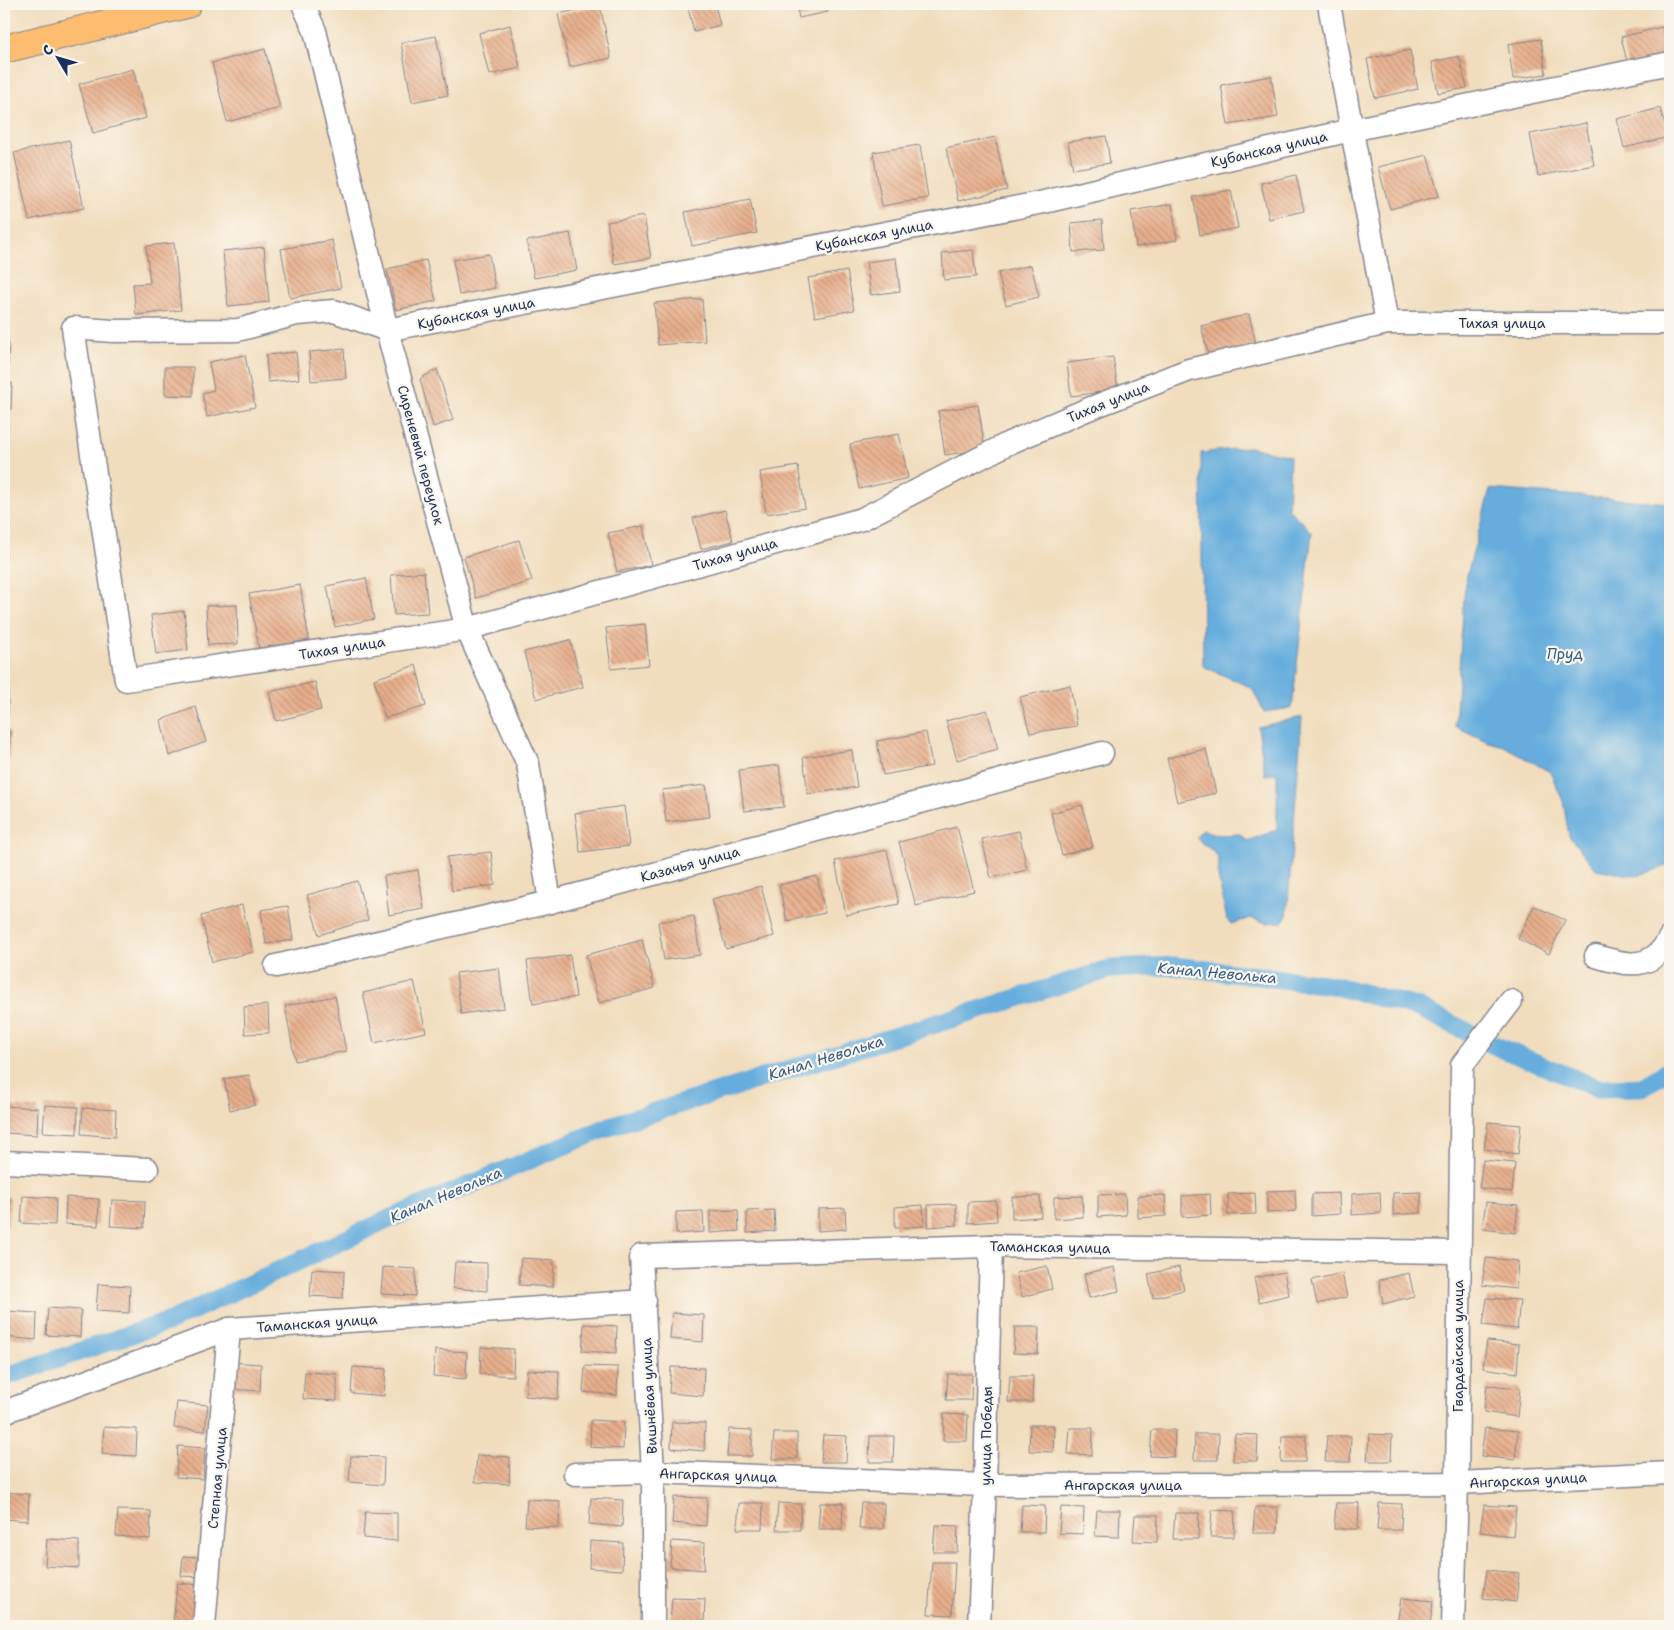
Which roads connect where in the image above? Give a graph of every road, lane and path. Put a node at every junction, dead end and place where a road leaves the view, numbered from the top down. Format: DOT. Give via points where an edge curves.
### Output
graph roads {
  1 [pos="187,4"];
  2 [pos="303,4"];
  3 [pos="1329,4"];
  4 [pos="4,49"];
  5 [pos="1670,63"];
  6 [pos="1351,130"];
  7 [pos="1387,323"];
  8 [pos="1670,323"];
  9 [pos="387,330"];
  10 [pos="467,629"];
  11 [pos="1102,753"];
  12 [pos="550,902"];
  13 [pos="1670,938"];
  14 [pos="1596,956"];
  15 [pos="276,966"];
  16 [pos="1511,1001"];
  17 [pos="4,1162"];
  18 [pos="147,1169"];
  19 [pos="991,1246"];
  20 [pos="1458,1252"];
  21 [pos="641,1256"];
  22 [pos="645,1301"];
  23 [pos="229,1330"];
  24 [pos="4,1412"];
  25 [pos="653,1472"];
  26 [pos="1670,1473"];
  27 [pos="575,1474"];
  28 [pos="1457,1483"];
  29 [pos="985,1485"];
  30 [pos="204,1626"];
  31 [pos="653,1626"];
  32 [pos="979,1626"];
  33 [pos="1453,1626"];
  1 -- 4 [label="main road"];
  2 -- 9 [label="street, Сиреневый переулок" via="315,30"];
  3 -- 6 [label="street"];
  5 -- 6 [label="street, Кубанская улица"];
  6 -- 7 [label="street"];
  6 -- 9 [label="street, Кубанская улица" via="1044,202"];
  7 -- 8 [label="street, Тихая улица"];
  7 -- 10 [label="street, Тихая улица" via="1189,370 1010,443 862,519"];
  9 -- 10 [label="street, Сиреневый переулок"];
  9 -- 10 [label="street, Тихая улица" via="334,310 297,314 238,330 112,331 73,328 126,680"];
  10 -- 12 [label="street, Сиреневый переулок" via="528,764"];
  11 -- 12 [label="street, Казачья улица"];
  12 -- 15 [label="street, Казачья улица"];
  13 -- 14 [label="street" via="1664,950 1633,965"];
  16 -- 20 [label="street, Гвардейская улица" via="1468,1056"];
  17 -- 18 [label="street"];
  19 -- 20 [label="street, Таманская улица"];
  19 -- 21 [label="street, Таманская улица"];
  19 -- 29 [label="street, улица Победы"];
  20 -- 28 [label="street, Гвардейская улица"];
  21 -- 22 [label="street, Вишнёвая улица"];
  22 -- 23 [label="street, Таманская улица"];
  22 -- 25 [label="street, Вишнёвая улица"];
  23 -- 24 [label="street, Таманская улица"];
  23 -- 30 [label="street, Степная улица"];
  25 -- 27 [label="street, Ангарская улица"];
  25 -- 29 [label="street, Ангарская улица"];
  25 -- 31 [label="street, Вишнёвая улица"];
  26 -- 28 [label="street, Ангарская улица"];
  28 -- 29 [label="street, Ангарская улица"];
  28 -- 33 [label="street, Гвардейская улица"];
  29 -- 32 [label="street, улица Победы"];
}
